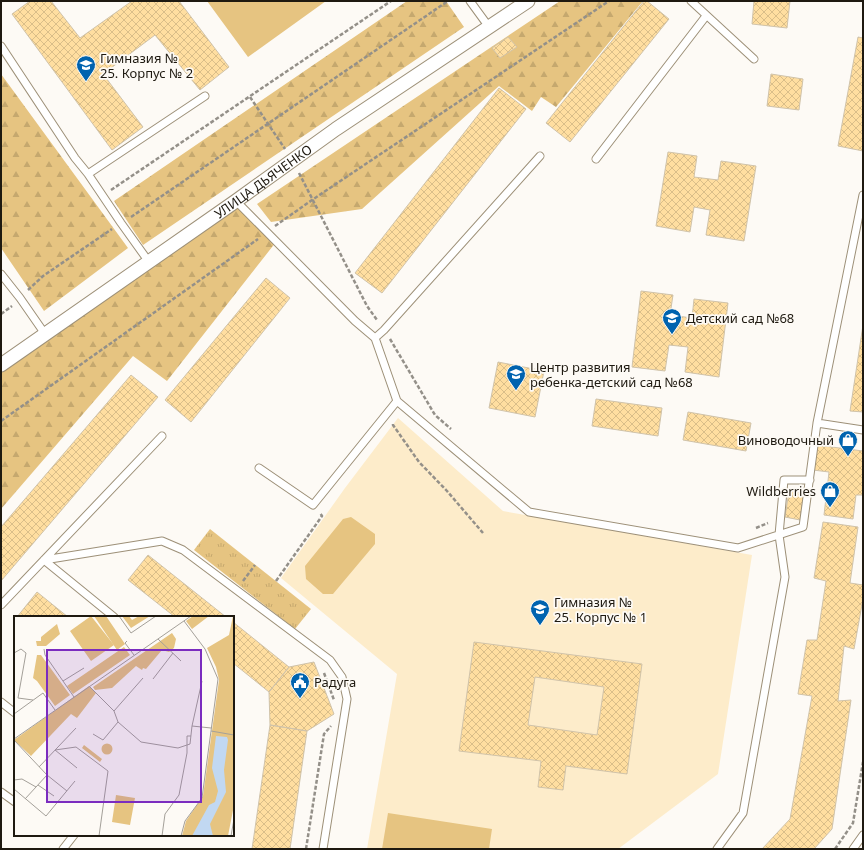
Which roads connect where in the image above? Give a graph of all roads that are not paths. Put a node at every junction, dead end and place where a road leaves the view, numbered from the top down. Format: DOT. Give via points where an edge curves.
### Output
graph roads {
  1 [pos="470,1"];
  2 [pos="528,1"];
  3 [pos="691,1"];
  4 [pos="706,16"];
  5 [pos="489,27"];
  6 [pos="1,46"];
  7 [pos="754,59"];
  8 [pos="205,96"];
  9 [pos="540,156"];
  10 [pos="596,159"];
  11 [pos="88,174"];
  12 [pos="863,195"];
  13 [pos="236,201"];
  14 [pos="149,262"];
  15 [pos="1,274"];
  16 [pos="45,334"];
  17 [pos="375,338"];
  18 [pos="1,365"];
  19 [pos="397,401"];
  20 [pos="817,423"];
  21 [pos="863,430"];
  22 [pos="162,436"];
  23 [pos="259,468"];
  24 [pos="810,480"];
  25 [pos="313,505"];
  26 [pos="307,512"];
  27 [pos="778,535"];
  28 [pos="44,560"];
  29 [pos="1,605"];
  30 [pos="113,616"];
  31 [pos="1,702"];
  32 [pos="14,712"];
  33 [pos="1,792"];
  34 [pos="14,801"];
  35 [pos="863,835"];
  36 [pos="73,836"];
  37 [pos="63,849"];
  38 [pos="323,849"];
  39 [pos="717,849"];
  40 [pos="853,849"];
  1 -- 5 [label="lane"];
  2 -- 5 [label="street, УЛИЦА ДЬЯЧЕНКО"];
  3 -- 4 [label="lane"];
  4 -- 7 [label="lane"];
  4 -- 10 [label="lane"];
  5 -- 13 [label="street, УЛИЦА ДЬЯЧЕНКО" via="336,129"];
  6 -- 11 [label="lane" via="74,158"];
  8 -- 11 [label="lane"];
  9 -- 17 [label="lane"];
  11 -- 14 [label="lane"];
  12 -- 20 [label="lane"];
  13 -- 14 [label="street, УЛИЦА ДЬЯЧЕНКО"];
  13 -- 17 [label="lane"];
  14 -- 16 [label="street, УЛИЦА ДЬЯЧЕНКО"];
  15 -- 16 [label="lane"];
  16 -- 18 [label="street, УЛИЦА ДЬЯЧЕНКО"];
  17 -- 19 [label="lane"];
  19 -- 25 [label="lane"];
  19 -- 27 [label="lane" via="529,512 738,548"];
  20 -- 21 [label="lane"];
  20 -- 24 [label="lane"];
  22 -- 28 [label="lane"];
  23 -- 25 [label="lane"];
  24 -- 27 [label="lane" via="803,527"];
  24 -- 27 [label="lane" via="784,480"];
  25 -- 26 [label="lane"];
  27 -- 39 [label="lane" via="785,577 743,813"];
  28 -- 29 [label="lane"];
  28 -- 30 [label="lane"];
  28 -- 38 [label="lane" via="162,540 183,550 330,660 342,677 347,699"];
  31 -- 32 [label="lane"];
  33 -- 34 [label="lane"];
  35 -- 40 [label="lane"];
  36 -- 37 [label="lane"];
}
